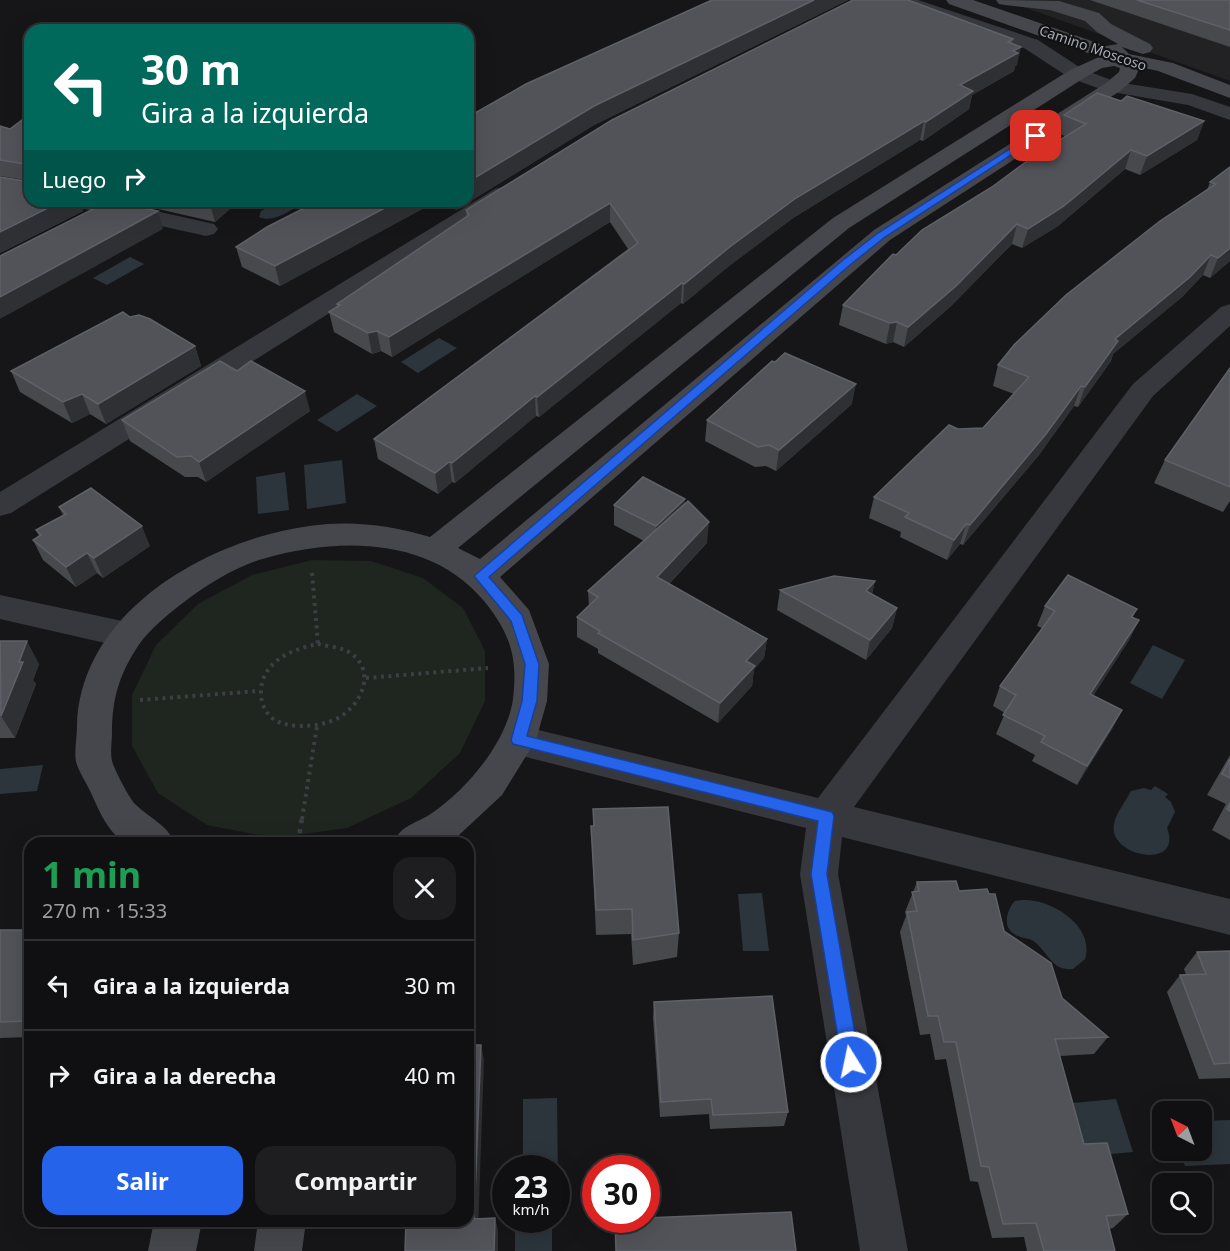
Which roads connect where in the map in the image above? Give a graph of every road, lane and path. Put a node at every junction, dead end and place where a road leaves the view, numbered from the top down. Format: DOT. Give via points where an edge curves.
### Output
graph roads {
  1 [pos="900,0"];
  2 [pos="955,0"];
  3 [pos="971,0"];
  4 [pos="987,0"];
  5 [pos="1005,0"];
  6 [pos="1094,0"];
  7 [pos="1076,12"];
  8 [pos="1058,24"];
  9 [pos="1097,44"];
  10 [pos="1126,60"];
  11 [pos="1077,74"];
  12 [pos="1230,78"];
  13 [pos="1230,84"];
  14 [pos="1113,87"];
  15 [pos="1230,92"];
  16 [pos="1230,98"];
  17 [pos="1230,114"];
  18 [pos="524,181"];
  19 [pos="80,213"];
  20 [pos="206,229"];
  21 [pos="1230,312"];
  22 [pos="0,506"];
  23 [pos="309,537"];
  24 [pos="435,550"];
  25 [pos="481,576"];
  26 [pos="0,607"];
  27 [pos="127,635"];
  28 [pos="318,644"];
  29 [pos="532,664"];
  30 [pos="366,678"];
  31 [pos="259,691"];
  32 [pos="95,703"];
  33 [pos="317,726"];
  34 [pos="518,740"];
  35 [pos="826,816"];
  36 [pos="148,837"];
  37 [pos="299,837"];
  38 [pos="423,837"];
  39 [pos="1230,918"];
  40 [pos="177,1227"];
  41 [pos="281,1227"];
  42 [pos="172,1251"];
  43 [pos="278,1251"];
  44 [pos="884,1251"];
  1 -- 11 [label="street" via="1031,44"];
  2 -- 9 [label="street, Camino Moscoso"];
  3 -- 8 [label="street" via="1028,20"];
  4 -- 8 [label="street, Camino Moscoso"];
  5 -- 7 [label="street"];
  6 -- 7 [label="street"];
  7 -- 8 [label="street"];
  7 -- 12 [label="street" via="1092,17 1128,42"];
  8 -- 9 [label="street"];
  9 -- 10 [label="street, Camino Moscoso"];
  9 -- 13 [label="street, Camino Moscoso"];
  10 -- 11 [label="street" via="1096,63"];
  10 -- 14 [label="street" via="1128,74"];
  10 -- 15 [label="street" via="1157,65"];
  10 -- 16 [label="street, Camino Moscoso"];
  11 -- 14 [label="street"];
  11 -- 24 [label="street" via="842,223"];
  14 -- 17 [label="street" via="1192,99"];
  14 -- 25 [label="street" via="882,235"];
  18 -- 22 [label="street"];
  19 -- 20 [label="street" via="112,208"];
  21 -- 35 [label="street" via="1143,390"];
  23 -- 24 [label="street" via="353,534 396,538"];
  23 -- 27 [label="street" via="256,549 205,571 161,602"];
  23 -- 28 [label="path"];
  24 -- 25 [label="street"];
  25 -- 29 [label="street" via="517,619"];
  26 -- 27 [label="street"];
  27 -- 32 [label="street" via="106,671"];
  28 -- 30 [label="path" via="346,650 357,657"];
  28 -- 31 [label="path" via="301,647 272,665"];
  29 -- 30 [label="path"];
  29 -- 34 [label="street" via="530,701"];
  30 -- 33 [label="path" via="365,690 348,713"];
  31 -- 32 [label="path"];
  31 -- 33 [label="path" via="269,715 282,724 298,728"];
  32 -- 36 [label="street" via="94,761 120,815"];
  33 -- 37 [label="path"];
  34 -- 35 [label="street"];
  34 -- 38 [label="street" via="489,784 446,824"];
  35 -- 39 [label="street"];
  35 -- 44 [label="street" via="819,874"];
  40 -- 42 [label="street"];
  41 -- 43 [label="street"];
}
